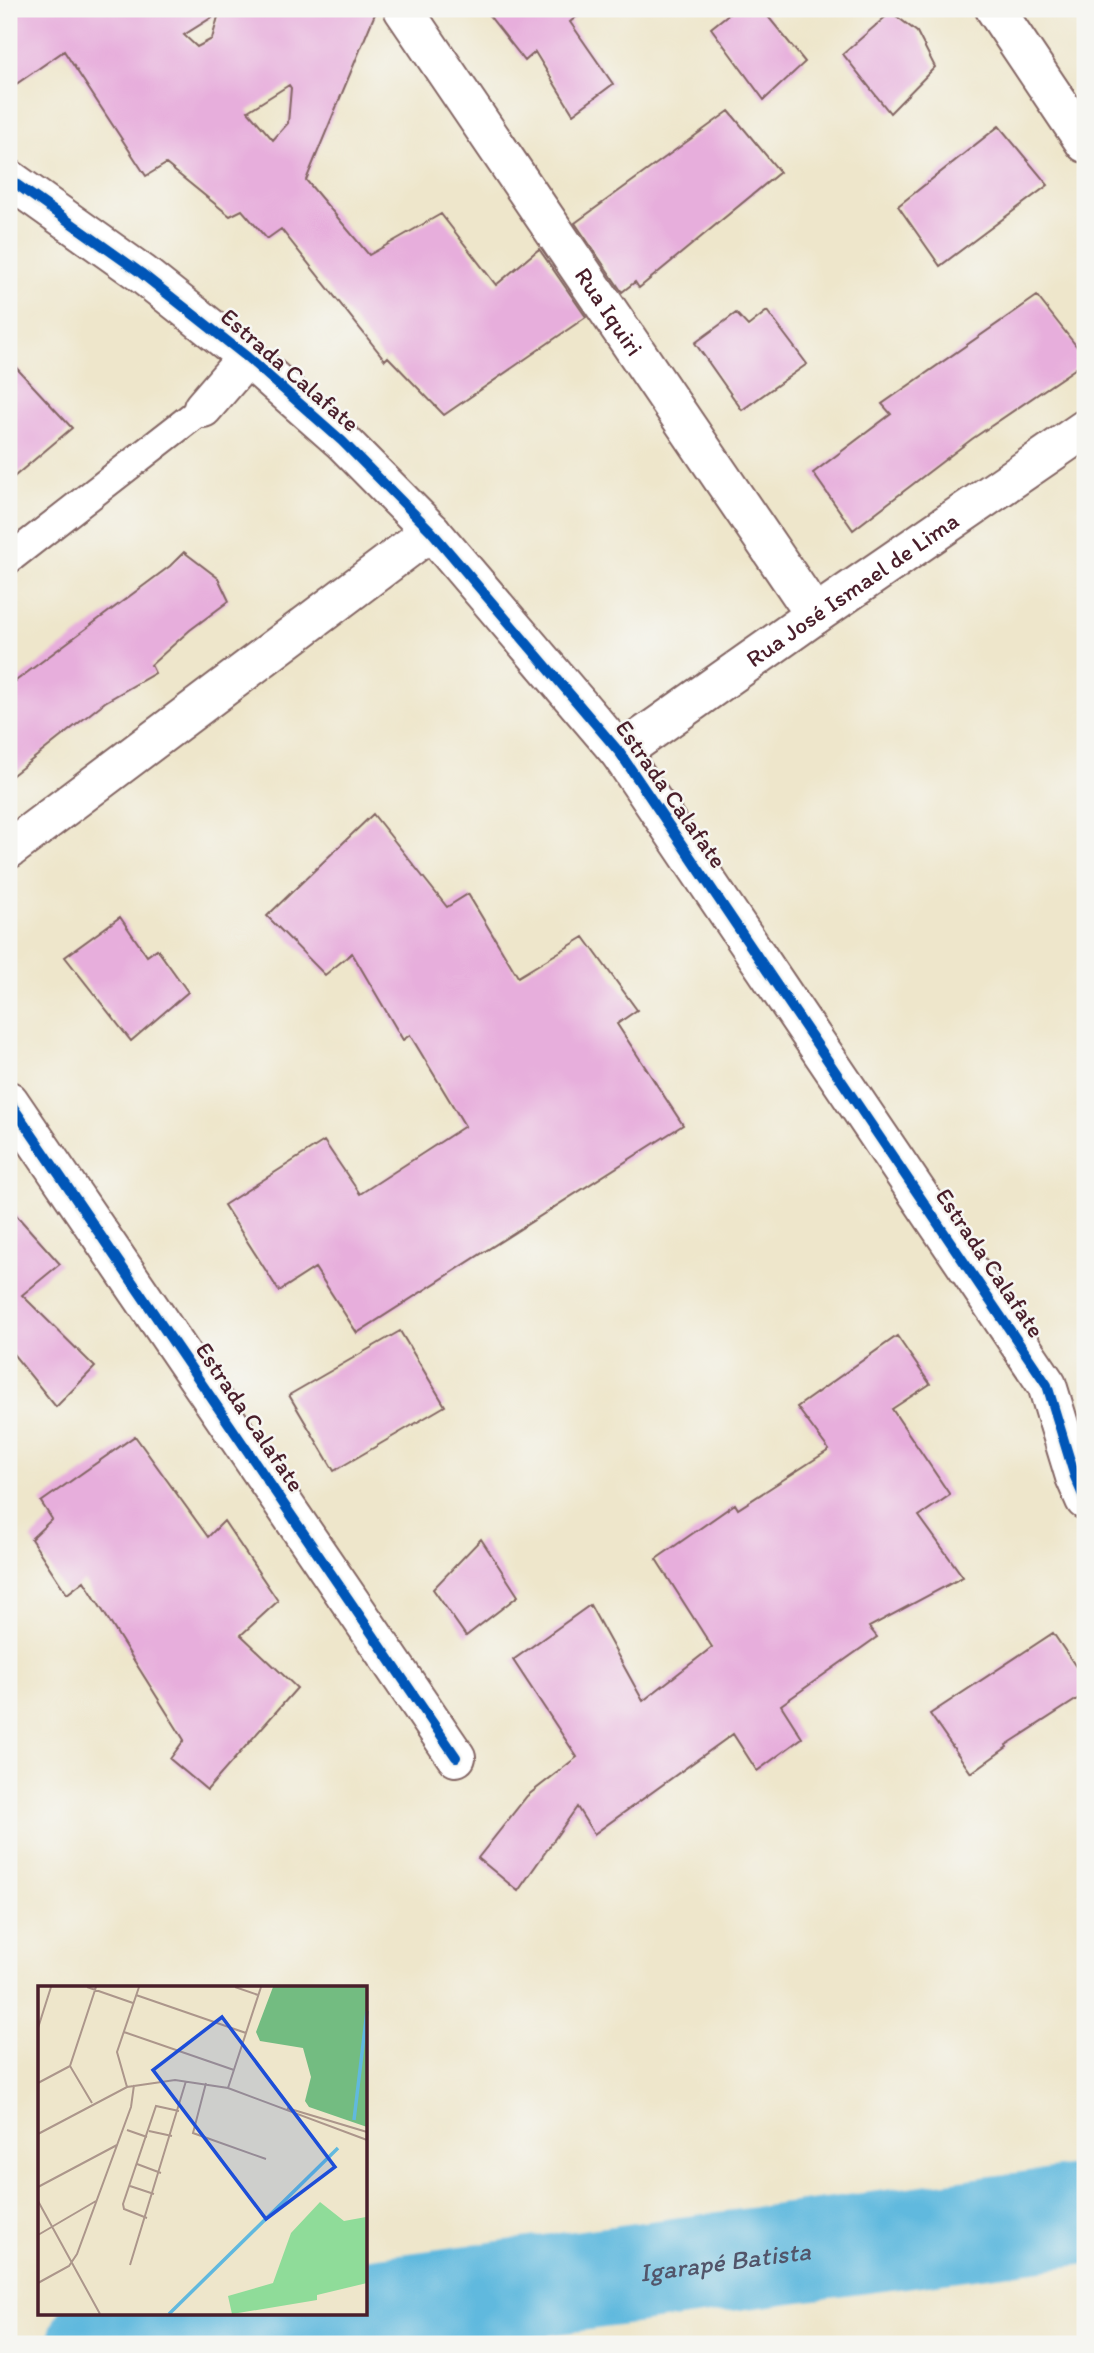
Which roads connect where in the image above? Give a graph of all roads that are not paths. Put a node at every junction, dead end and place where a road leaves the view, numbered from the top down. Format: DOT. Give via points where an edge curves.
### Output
graph roads {
  1 [pos="404,9"];
  2 [pos="995,9"];
  3 [pos="1085,143"];
  4 [pos="9,179"];
  5 [pos="247,358"];
  6 [pos="203,408"];
  7 [pos="1085,429"];
  8 [pos="430,531"];
  9 [pos="9,559"];
  10 [pos="815,615"];
  11 [pos="620,753"];
  12 [pos="9,849"];
  13 [pos="9,1101"];
  14 [pos="1047,1385"];
  15 [pos="1085,1415"];
  16 [pos="1085,1500"];
  17 [pos="456,1757"];
  1 -- 10 [label="street, Rua Iquiri"];
  2 -- 3 [label="street"];
  4 -- 5 [label="street, Estrada Calafate" via="141,273"];
  5 -- 6 [label="street"];
  5 -- 8 [label="street, Estrada Calafate" via="342,441"];
  6 -- 9 [label="lane"];
  7 -- 10 [label="street, Rua José Ismael de Lima"];
  8 -- 11 [label="street, Estrada Calafate"];
  8 -- 12 [label="street"];
  10 -- 11 [label="street, Rua José Ismael de Lima"];
  11 -- 14 [label="street, Estrada Calafate"];
  13 -- 17 [label="street, Estrada Calafate"];
  14 -- 15 [label="street, Estrada Calafate"];
  14 -- 16 [label="street, Estrada Calafate"];
}
